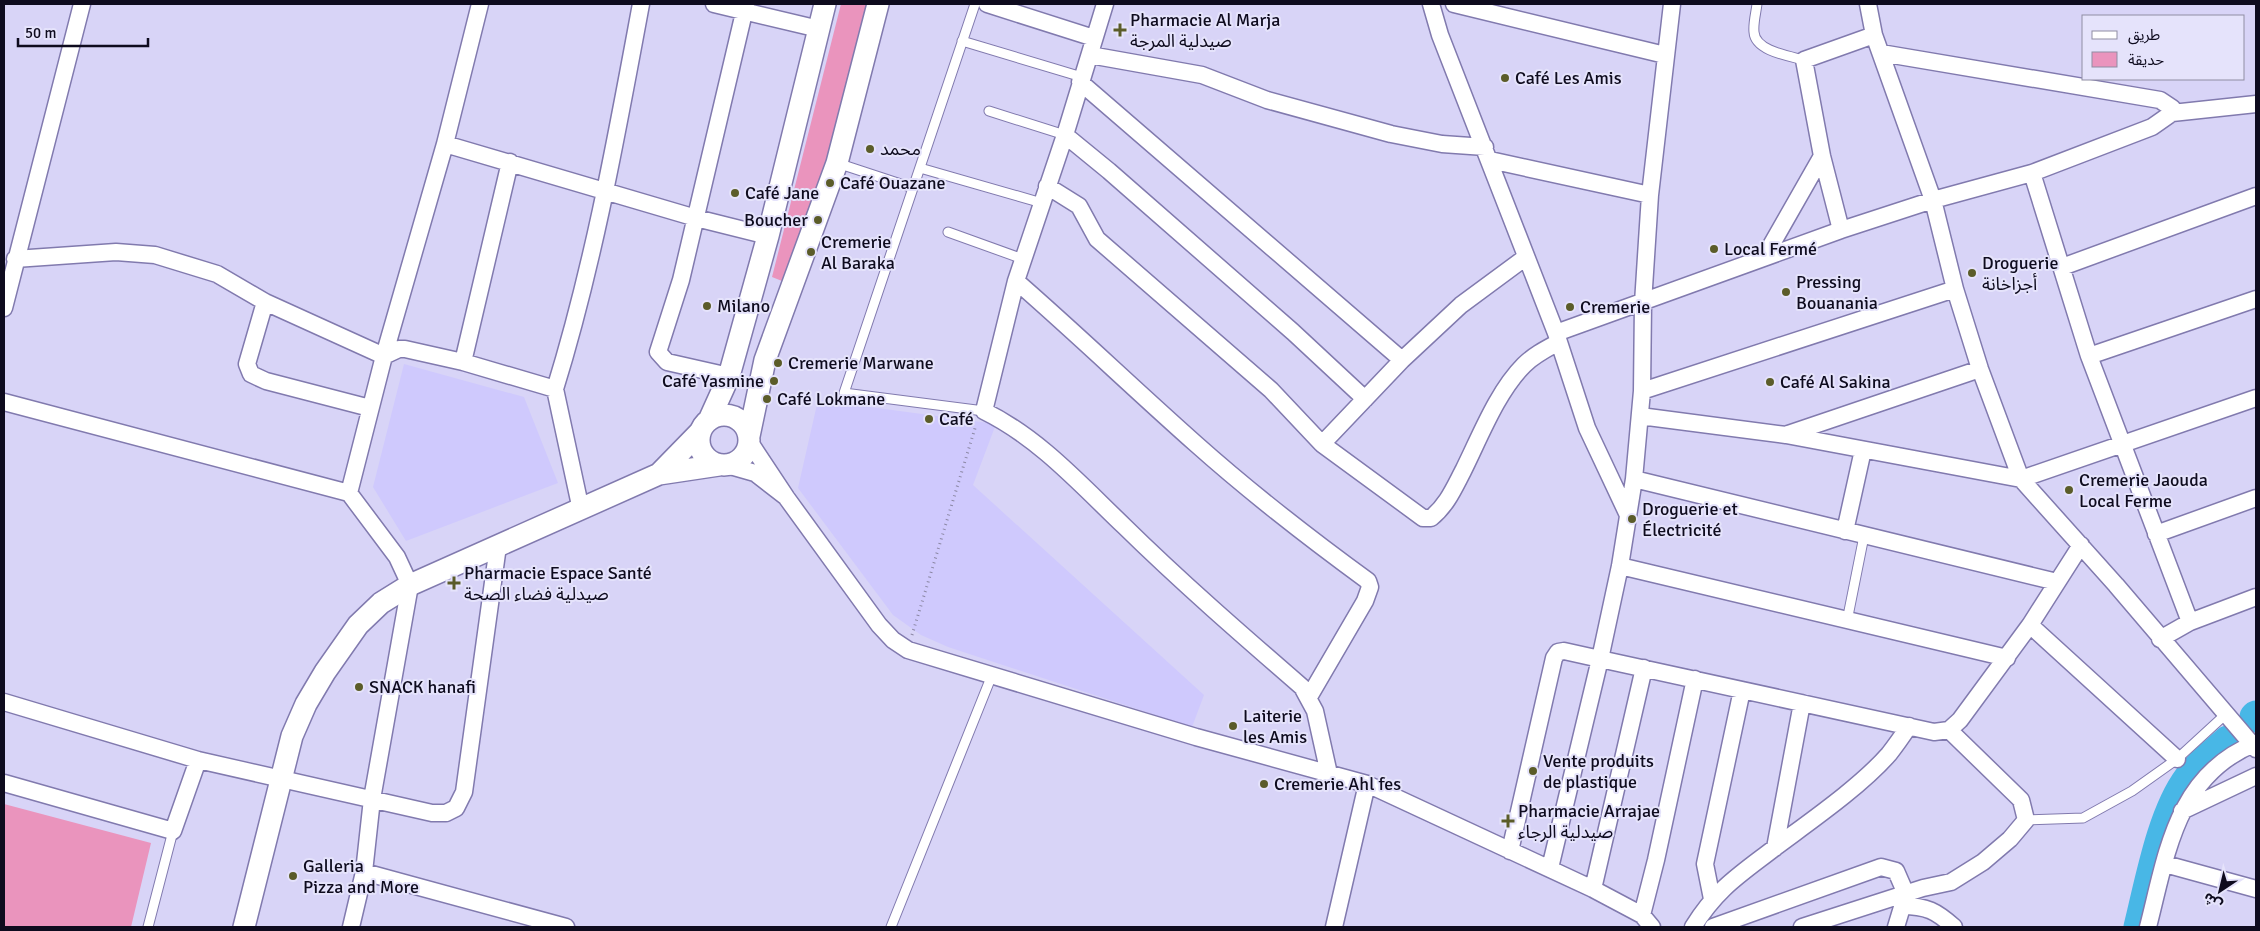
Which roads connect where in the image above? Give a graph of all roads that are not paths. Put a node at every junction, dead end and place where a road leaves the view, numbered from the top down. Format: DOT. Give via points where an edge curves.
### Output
graph roads {
  1 [pos="82,4"];
  2 [pos="480,4"];
  3 [pos="641,4"];
  4 [pos="714,4"];
  5 [pos="825,4"];
  6 [pos="878,4"];
  7 [pos="975,4"];
  8 [pos="987,4"];
  9 [pos="1105,4"];
  10 [pos="1431,4"];
  11 [pos="1454,4"];
  12 [pos="1672,4"];
  13 [pos="1757,4"];
  14 [pos="1868,4"];
  15 [pos="745,7"];
  16 [pos="818,29"];
  17 [pos="1874,35"];
  18 [pos="1094,38"];
  19 [pos="962,41"];
  20 [pos="1881,53"];
  21 [pos="1090,55"];
  22 [pos="1665,55"];
  23 [pos="1804,60"];
  24 [pos="1081,80"];
  25 [pos="2256,104"];
  26 [pos="989,111"];
  27 [pos="2172,113"];
  28 [pos="1065,135"];
  29 [pos="445,144"];
  30 [pos="1488,154"];
  31 [pos="1822,156"];
  32 [pos="510,162"];
  33 [pos="837,163"];
  34 [pos="920,168"];
  35 [pos="2032,173"];
  36 [pos="1047,186"];
  37 [pos="913,188"];
  38 [pos="606,191"];
  39 [pos="1650,195"];
  40 [pos="2256,196"];
  41 [pos="1932,200"];
  42 [pos="1042,203"];
  43 [pos="696,218"];
  44 [pos="1841,230"];
  45 [pos="948,232"];
  46 [pos="768,236"];
  47 [pos="1765,256"];
  48 [pos="1526,257"];
  49 [pos="15,259"];
  50 [pos="1023,259"];
  51 [pos="2062,267"];
  52 [pos="1016,281"];
  53 [pos="6,284"];
  54 [pos="1955,288"];
  55 [pos="2256,300"];
  56 [pos="264,302"];
  57 [pos="1644,303"];
  58 [pos="4,308"];
  59 [pos="1557,338"];
  60 [pos="384,356"];
  61 [pos="2089,356"];
  62 [pos="1402,360"];
  63 [pos="463,362"];
  64 [pos="1980,369"];
  65 [pos="729,376"];
  66 [pos="555,389"];
  67 [pos="1642,392"];
  68 [pos="2256,398"];
  69 [pos="1366,399"];
  70 [pos="4,402"];
  71 [pos="370,408"];
  72 [pos="984,411"];
  73 [pos="1640,416"];
  74 [pos="705,425"];
  75 [pos="1786,435"];
  76 [pos="749,438"];
  77 [pos="2121,443"];
  78 [pos="1322,444"];
  79 [pos="1863,450"];
  80 [pos="723,465"];
  81 [pos="659,474"];
  82 [pos="2021,478"];
  83 [pos="1634,479"];
  84 [pos="350,493"];
  85 [pos="786,497"];
  86 [pos="2256,498"];
  87 [pos="580,510"];
  88 [pos="1627,513"];
  89 [pos="1845,531"];
  90 [pos="2156,534"];
  91 [pos="1864,536"];
  92 [pos="2081,545"];
  93 [pos="498,546"];
  94 [pos="1620,566"];
  95 [pos="2057,582"];
  96 [pos="410,585"];
  97 [pos="2256,597"];
  98 [pos="1847,620"];
  99 [pos="2190,622"];
  100 [pos="2030,625"];
  101 [pos="2160,639"];
  102 [pos="2007,658"];
  103 [pos="1600,659"];
  104 [pos="1644,668"];
  105 [pos="992,675"];
  106 [pos="1695,679"];
  107 [pos="1742,690"];
  108 [pos="1309,697"];
  109 [pos="4,702"];
  110 [pos="1802,703"];
  111 [pos="2226,714"];
  112 [pos="1909,726"];
  113 [pos="1949,730"];
  114 [pos="2255,746"];
  115 [pos="2177,759"];
  116 [pos="198,760"];
  117 [pos="1329,774"];
  118 [pos="2256,776"];
  119 [pos="280,777"];
  120 [pos="4,783"];
  121 [pos="1367,784"];
  122 [pos="372,799"];
  123 [pos="2182,810"];
  124 [pos="2026,820"];
  125 [pos="174,832"];
  126 [pos="1775,848"];
  127 [pos="1510,851"];
  128 [pos="2164,864"];
  129 [pos="1550,868"];
  130 [pos="364,872"];
  131 [pos="1593,889"];
  132 [pos="2256,889"];
  133 [pos="1712,899"];
  134 [pos="1904,900"];
  135 [pos="1647,921"];
  136 [pos="540,924"];
  137 [pos="148,927"];
  138 [pos="244,927"];
  139 [pos="352,927"];
  140 [pos="566,927"];
  141 [pos="891,927"];
  142 [pos="1334,927"];
  143 [pos="1693,927"];
  144 [pos="1713,927"];
  145 [pos="1802,927"];
  146 [pos="1896,927"];
  147 [pos="1954,927"];
  148 [pos="2148,927"];
  1 -- 49 [label="street"];
  2 -- 29 [label="street"];
  3 -- 38 [label="street"];
  4 -- 15 [label="street"];
  5 -- 16 [label="street"];
  6 -- 33 [label="street"];
  7 -- 19 [label="lane"];
  8 -- 18 [label="street"];
  9 -- 18 [label="street"];
  10 -- 30 [label="street"];
  11 -- 22 [label="street"];
  12 -- 22 [label="street"];
  13 -- 23 [label="lane" via="1756,40 1772,50"];
  14 -- 17 [label="street"];
  15 -- 16 [label="street"];
  15 -- 43 [label="street"];
  16 -- 46 [label="street"];
  17 -- 20 [label="street"];
  17 -- 23 [label="street"];
  18 -- 21 [label="street"];
  19 -- 24 [label="lane"];
  19 -- 34 [label="lane"];
  20 -- 27 [label="street" via="2160,100 2172,108"];
  20 -- 41 [label="street"];
  21 -- 24 [label="street"];
  21 -- 30 [label="street" via="1202,76 1267,100 1391,134"];
  22 -- 39 [label="street"];
  23 -- 31 [label="street"];
  24 -- 28 [label="street"];
  24 -- 62 [label="street"];
  25 -- 27 [label="street"];
  26 -- 28 [label="lane"];
  27 -- 35 [label="street" via="2152,127"];
  28 -- 36 [label="street"];
  28 -- 69 [label="street"];
  29 -- 32 [label="street"];
  29 -- 60 [label="street"];
  30 -- 39 [label="street"];
  30 -- 48 [label="street"];
  31 -- 44 [label="street"];
  31 -- 47 [label="street"];
  32 -- 38 [label="street"];
  32 -- 63 [label="street"];
  33 -- 37 [label="lane"];
  33 -- 76 [label="street" via="765,360"];
  34 -- 37 [label="lane"];
  34 -- 42 [label="lane"];
  35 -- 41 [label="street"];
  35 -- 51 [label="street"];
  36 -- 42 [label="street"];
  36 -- 78 [label="street" via="1079,206 1097,239 1271,390"];
  37 -- 72 [label="lane" via="844,393"];
  38 -- 43 [label="street"];
  38 -- 66 [label="street" via="573,330"];
  39 -- 57 [label="street"];
  40 -- 51 [label="street"];
  41 -- 44 [label="street"];
  41 -- 54 [label="street"];
  42 -- 50 [label="street"];
  43 -- 46 [label="street"];
  43 -- 65 [label="street" via="658,352 667,362"];
  44 -- 47 [label="street"];
  45 -- 50 [label="lane"];
  46 -- 65 [label="street"];
  47 -- 57 [label="street"];
  48 -- 59 [label="street"];
  48 -- 62 [label="street" via="1461,306"];
  49 -- 53 [label="street"];
  49 -- 56 [label="street" via="116,252 155,255 217,274"];
  50 -- 52 [label="street"];
  51 -- 61 [label="street"];
  52 -- 72 [label="street"];
  52 -- 108 [label="street" via="1100,354 1196,445 1301,532 1368,582 1370,587 1365,601"];
  53 -- 58 [label="street"];
  54 -- 64 [label="street"];
  54 -- 67 [label="street"];
  55 -- 61 [label="street"];
  56 -- 60 [label="street"];
  56 -- 71 [label="street" via="246,364 251,374 266,381"];
  57 -- 59 [label="street"];
  57 -- 67 [label="street"];
  59 -- 78 [label="street" via="1523,366 1512,381 1448,499 1431,518 1423,518"];
  59 -- 88 [label="street" via="1587,428"];
  60 -- 63 [label="street" via="406,349"];
  60 -- 71 [label="street"];
  61 -- 77 [label="street"];
  62 -- 69 [label="street"];
  63 -- 66 [label="street"];
  64 -- 75 [label="street"];
  64 -- 82 [label="street"];
  65 -- 74 [label="street"];
  66 -- 87 [label="street"];
  67 -- 73 [label="street"];
  68 -- 77 [label="street"];
  69 -- 78 [label="street"];
  70 -- 84 [label="street"];
  71 -- 84 [label="street"];
  72 -- 108 [label="street" via="1021,432 1080,482"];
  73 -- 75 [label="street"];
  73 -- 83 [label="street"];
  74 -- 76 [label="street" via="718,414 735,417 742,421"];
  74 -- 80 [label="street" via="700,449 705,456"];
  74 -- 81 [label="street"];
  75 -- 79 [label="street"];
  76 -- 80 [label="street" via="747,452 742,458"];
  76 -- 85 [label="street"];
  77 -- 82 [label="street"];
  77 -- 90 [label="street"];
  79 -- 82 [label="street"];
  79 -- 89 [label="street"];
  80 -- 81 [label="street"];
  80 -- 85 [label="street" via="755,473"];
  81 -- 87 [label="street"];
  82 -- 92 [label="street"];
  83 -- 88 [label="street"];
  83 -- 89 [label="street"];
  84 -- 96 [label="street" via="396,557"];
  85 -- 105 [label="street" via="893,640 908,650"];
  86 -- 90 [label="street"];
  87 -- 93 [label="street"];
  88 -- 94 [label="street"];
  89 -- 91 [label="street"];
  90 -- 99 [label="street"];
  91 -- 95 [label="street"];
  91 -- 98 [label="lane"];
  92 -- 95 [label="street"];
  92 -- 101 [label="street"];
  93 -- 96 [label="street"];
  93 -- 122 [label="street" via="461,800 456,808 446,813 432,813"];
  94 -- 98 [label="street"];
  94 -- 103 [label="street"];
  95 -- 100 [label="street"];
  96 -- 119 [label="street" via="381,603 358,625 325,672 292,736"];
  96 -- 122 [label="street"];
  97 -- 99 [label="street"];
  98 -- 102 [label="street"];
  99 -- 101 [label="street"];
  100 -- 102 [label="street"];
  100 -- 115 [label="street"];
  101 -- 111 [label="street"];
  102 -- 113 [label="street"];
  103 -- 104 [label="street"];
  103 -- 127 [label="street" via="1564,651 1558,652 1554,658"];
  103 -- 129 [label="street"];
  104 -- 106 [label="street"];
  104 -- 131 [label="street"];
  105 -- 117 [label="street"];
  105 -- 141 [label="lane"];
  106 -- 107 [label="street"];
  106 -- 135 [label="street" via="1656,860"];
  107 -- 110 [label="street"];
  107 -- 133 [label="street" via="1705,864"];
  108 -- 117 [label="street"];
  109 -- 116 [label="street"];
  110 -- 112 [label="street"];
  110 -- 126 [label="street"];
  111 -- 114 [label="street"];
  111 -- 115 [label="lane"];
  112 -- 113 [label="street" via="1934,732"];
  112 -- 126 [label="street" via="1889,754 1873,769"];
  113 -- 124 [label="street" via="2021,800"];
  114 -- 123 [label="street" via="2238,751 2213,769"];
  115 -- 124 [label="lane" via="2132,791 2082,818"];
  116 -- 119 [label="street"];
  116 -- 125 [label="street"];
  117 -- 121 [label="street"];
  118 -- 123 [label="street"];
  119 -- 122 [label="street"];
  119 -- 138 [label="street"];
  120 -- 125 [label="street"];
  121 -- 127 [label="street"];
  121 -- 142 [label="street"];
  122 -- 130 [label="street"];
  123 -- 128 [label="street"];
  124 -- 134 [label="street" via="1983,862 1951,882"];
  125 -- 137 [label="lane"];
  126 -- 133 [label="street" via="1748,866"];
  127 -- 129 [label="street"];
  128 -- 132 [label="street"];
  128 -- 148 [label="street"];
  129 -- 131 [label="street"];
  130 -- 136 [label="street"];
  130 -- 139 [label="street"];
  131 -- 135 [label="street"];
  133 -- 143 [label="street"];
  134 -- 144 [label="street" via="1896,871 1881,867"];
  134 -- 145 [label="street"];
  134 -- 146 [label="street"];
  134 -- 147 [label="street" via="1940,915"];
  136 -- 140 [label="street"];
}
